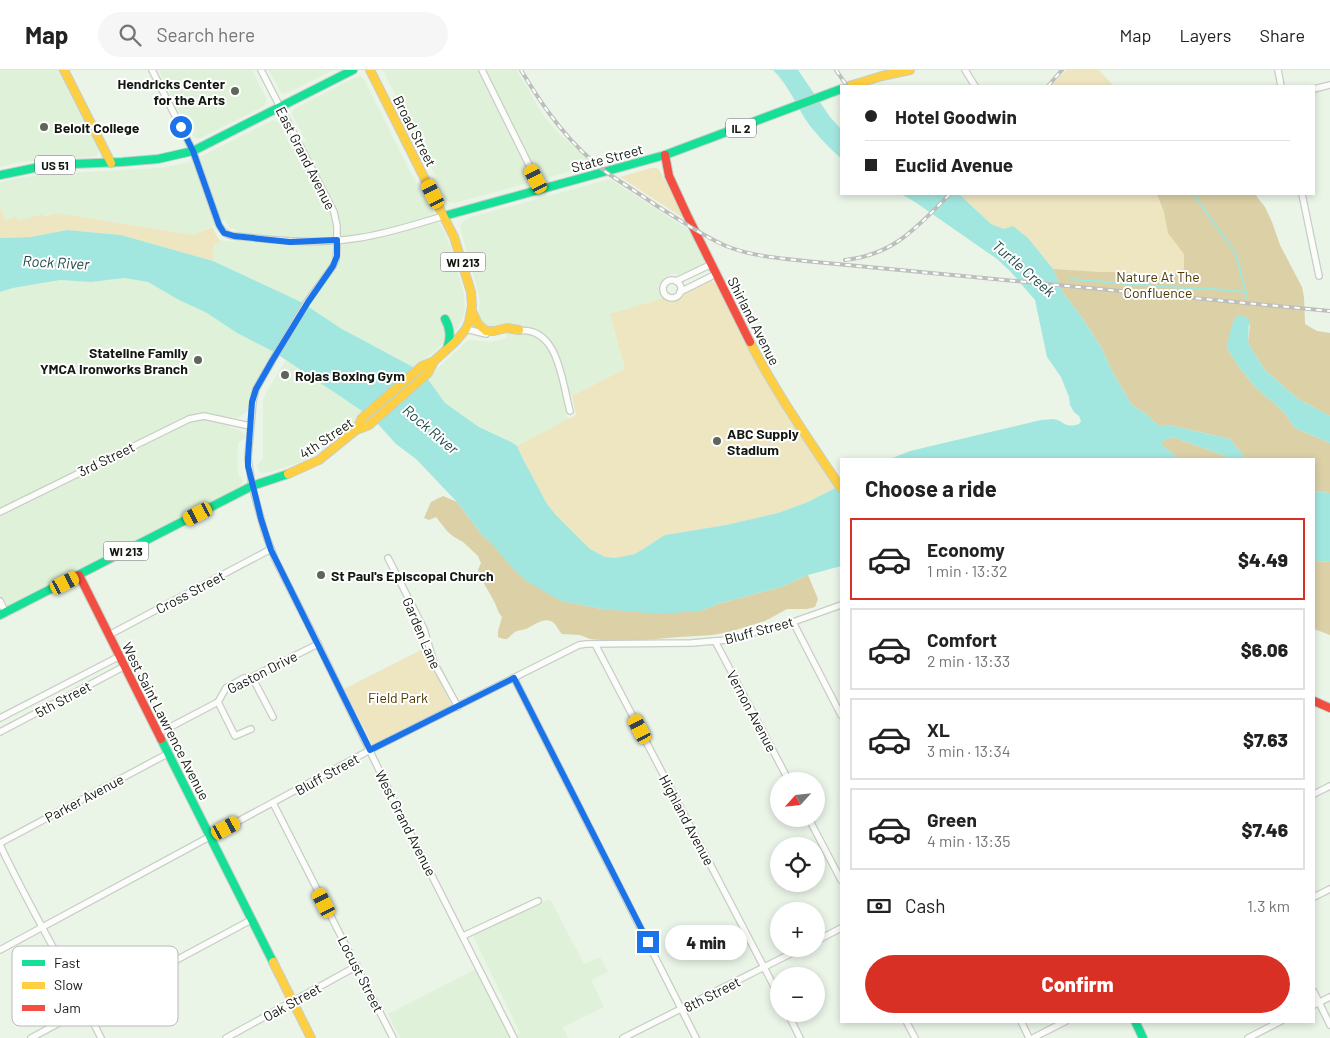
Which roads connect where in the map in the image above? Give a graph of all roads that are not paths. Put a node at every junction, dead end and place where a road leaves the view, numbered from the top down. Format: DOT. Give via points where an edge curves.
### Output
graph roads {
  1 [pos="64,70"];
  2 [pos="152,70"];
  3 [pos="261,70"];
  4 [pos="353,70"];
  5 [pos="370,70"];
  6 [pos="482,70"];
  7 [pos="910,70"];
  8 [pos="965,70"];
  9 [pos="1278,70"];
  10 [pos="852,85"];
  11 [pos="974,85"];
  12 [pos="1281,85"];
  13 [pos="1330,85"];
  14 [pos="840,89"];
  15 [pos="1315,89"];
  16 [pos="280,107"];
  17 [pos="193,151"];
  18 [pos="665,155"];
  19 [pos="111,163"];
  20 [pos="0,175"];
  21 [pos="541,189"];
  22 [pos="1302,195"];
  23 [pos="444,216"];
  24 [pos="337,240"];
  25 [pos="712,264"];
  26 [pos="716,274"];
  27 [pos="1319,276"];
  28 [pos="676,281"];
  29 [pos="680,292"];
  30 [pos="308,302"];
  31 [pos="472,310"];
  32 [pos="445,319"];
  33 [pos="466,329"];
  34 [pos="523,330"];
  35 [pos="447,350"];
  36 [pos="434,361"];
  37 [pos="570,411"];
  38 [pos="369,425"];
  39 [pos="250,426"];
  40 [pos="356,430"];
  41 [pos="252,486"];
  42 [pos="840,486"];
  43 [pos="0,512"];
  44 [pos="271,550"];
  45 [pos="388,558"];
  46 [pos="79,575"];
  47 [pos="0,601"];
  48 [pos="840,605"];
  49 [pos="3,614"];
  50 [pos="793,622"];
  51 [pos="109,635"];
  52 [pos="715,641"];
  53 [pos="318,644"];
  54 [pos="595,644"];
  55 [pos="120,656"];
  56 [pos="126,666"];
  57 [pos="252,677"];
  58 [pos="514,678"];
  59 [pos="1315,701"];
  60 [pos="218,702"];
  61 [pos="458,707"];
  62 [pos="1330,708"];
  63 [pos="840,712"];
  64 [pos="273,717"];
  65 [pos="0,718"];
  66 [pos="251,729"];
  67 [pos="0,732"];
  68 [pos="159,734"];
  69 [pos="370,750"];
  70 [pos="169,753"];
  71 [pos="784,772"];
  72 [pos="1330,786"];
  73 [pos="1315,794"];
  74 [pos="273,803"];
  75 [pos="814,828"];
  76 [pos="210,837"];
  77 [pos="0,844"];
  78 [pos="2,852"];
  79 [pos="840,878"];
  80 [pos="1330,889"];
  81 [pos="1315,896"];
  82 [pos="538,901"];
  83 [pos="251,920"];
  84 [pos="43,928"];
  85 [pos="840,929"];
  86 [pos="463,936"];
  87 [pos="825,936"];
  88 [pos="53,946"];
  89 [pos="0,950"];
  90 [pos="784,957"];
  91 [pos="178,960"];
  92 [pos="357,966"];
  93 [pos="764,967"];
  94 [pos="770,979"];
  95 [pos="1330,997"];
  96 [pos="293,1002"];
  97 [pos="1316,1004"];
  98 [pos="682,1009"];
  99 [pos="792,1022"];
  100 [pos="907,1023"];
  101 [pos="1022,1023"];
  102 [pos="1062,1023"];
  103 [pos="1136,1023"];
  104 [pos="1278,1023"];
  105 [pos="1330,1025"];
  106 [pos="54,1026"];
  107 [pos="95,1026"];
  108 [pos="31,1038"];
  109 [pos="101,1038"];
  110 [pos="226,1038"];
  111 [pos="311,1038"];
  112 [pos="393,1038"];
  113 [pos="514,1038"];
  114 [pos="623,1038"];
  115 [pos="696,1038"];
  116 [pos="800,1038"];
  117 [pos="914,1038"];
  118 [pos="1029,1038"];
  119 [pos="1033,1038"];
  120 [pos="1143,1038"];
  121 [pos="1248,1038"];
  1 -- 19 [label="main road"];
  2 -- 17 [label="street"];
  3 -- 16 [label="street, East Grand Avenue"];
  4 -- 16 [label="main road, US 51"];
  5 -- 23 [label="main road, Broad Street"];
  6 -- 21 [label="street"];
  7 -- 10 [label="main road"];
  8 -- 11 [label="street"];
  9 -- 12 [label="street"];
  13 -- 15 [label="street"];
  14 -- 18 [label="main road, State Street / IL 2"];
  16 -- 17 [label="main road, US 51"];
  16 -- 24 [label="street, East Grand Avenue" via="334,212"];
  17 -- 19 [label="main road, US 51" via="179,156"];
  17 -- 24 [label="street, State Street" via="219,225 226,234 290,242"];
  18 -- 21 [label="main road, State Street"];
  18 -- 25 [label="main road, Shirland Avenue" via="669,176"];
  19 -- 20 [label="main road, US 51" via="48,165"];
  21 -- 23 [label="main road, State Street"];
  22 -- 27 [label="street"];
  23 -- 24 [label="street, State Street" via="372,236"];
  23 -- 31 [label="main road, Broad Street / WI 213" via="461,255 471,292"];
  24 -- 30 [label="street, East Grand Avenue" via="333,266"];
  25 -- 26 [label="main road, Shirland Avenue"];
  25 -- 28 [label="street"];
  26 -- 29 [label="street"];
  26 -- 42 [label="main road, Shirland Avenue" via="767,375"];
  28 -- 29 [label="street"];
  28 -- 29 [label="street" via="666,282 664,293 673,298"];
  30 -- 39 [label="street, West Grand Avenue" via="256,389"];
  31 -- 33 [label="main road, Broad Street / WI 213"];
  31 -- 34 [label="main road" via="476,322 485,330"];
  32 -- 35 [label="main road" via="451,334"];
  33 -- 34 [label="street" via="486,334"];
  33 -- 35 [label="main road, Broad Street / WI 213"];
  34 -- 37 [label="street" via="535,333 552,347"];
  35 -- 36 [label="main road, Broad Street / WI 213"];
  36 -- 38 [label="main road, Broad Street / WI 213" via="428,373"];
  36 -- 40 [label="main road, Broad Street / WI 213" via="422,366 362,418"];
  38 -- 40 [label="main road, 4th Street / WI 213"];
  39 -- 41 [label="street, West Grand Avenue" via="248,458"];
  39 -- 43 [label="street, 3rd Street" via="214,417 189,419"];
  40 -- 41 [label="main road, 4th Street / WI 213" via="307,467"];
  41 -- 44 [label="street, West Grand Avenue"];
  41 -- 46 [label="main road, 4th Street / WI 213"];
  44 -- 51 [label="street, Cross Street"];
  44 -- 53 [label="street, West Grand Avenue"];
  45 -- 61 [label="street, Garden Lane" via="424,629 434,663"];
  46 -- 49 [label="main road, 4th Street / WI 213"];
  46 -- 51 [label="main road, West Saint Lawrence Avenue"];
  47 -- 49 [label="street"];
  48 -- 50 [label="street, Bluff Street"];
  50 -- 52 [label="street, Bluff Street"];
  50 -- 63 [label="street"];
  51 -- 55 [label="main road, West Saint Lawrence Avenue"];
  52 -- 54 [label="street, Bluff Street"];
  52 -- 71 [label="street, Vernon Avenue"];
  53 -- 57 [label="street, Gaston Drive"];
  53 -- 69 [label="street, West Grand Avenue"];
  54 -- 58 [label="street, Bluff Street" via="579,645"];
  54 -- 93 [label="street, Highland Avenue"];
  55 -- 56 [label="main road, West Saint Lawrence Avenue"];
  55 -- 65 [label="street, 5th Street"];
  56 -- 67 [label="street, 5th Street"];
  56 -- 68 [label="main road, West Saint Lawrence Avenue"];
  57 -- 60 [label="street, Gaston Drive" via="226,688"];
  57 -- 64 [label="street"];
  58 -- 61 [label="street, Bluff Street"];
  58 -- 98 [label="street"];
  59 -- 62 [label="main road"];
  60 -- 66 [label="street" via="235,736"];
  60 -- 68 [label="street, Gaston Drive"];
  61 -- 69 [label="street, Bluff Street"];
  68 -- 70 [label="main road, West Saint Lawrence Avenue"];
  69 -- 74 [label="street, Bluff Street"];
  69 -- 86 [label="street, West Grand Avenue"];
  70 -- 76 [label="main road, West Saint Lawrence Avenue"];
  70 -- 77 [label="street, Parker Avenue"];
  72 -- 73 [label="street"];
  74 -- 76 [label="street, Bluff Street"];
  74 -- 92 [label="street, Locust Street"];
  75 -- 79 [label="street"];
  76 -- 83 [label="main road, West Saint Lawrence Avenue"];
  76 -- 84 [label="street, Bluff Street"];
  77 -- 78 [label="street"];
  78 -- 84 [label="street"];
  80 -- 81 [label="street"];
  82 -- 86 [label="street"];
  83 -- 91 [label="street"];
  83 -- 96 [label="main road, West Saint Lawrence Avenue"];
  84 -- 88 [label="street"];
  84 -- 89 [label="street, Bluff Street"];
  85 -- 87 [label="street"];
  86 -- 113 [label="street, West Grand Avenue"];
  90 -- 93 [label="street, 8th Street"];
  92 -- 96 [label="street, Oak Street"];
  92 -- 112 [label="street, Locust Street"];
  93 -- 94 [label="street, Highland Avenue"];
  93 -- 98 [label="street, 8th Street"];
  95 -- 97 [label="street"];
  96 -- 110 [label="street, Oak Street"];
  96 -- 111 [label="main road, West Saint Lawrence Avenue"];
  97 -- 105 [label="street"];
  98 -- 114 [label="street, 8th Street"];
  98 -- 115 [label="street"];
  99 -- 116 [label="street"];
  100 -- 117 [label="street"];
  101 -- 118 [label="street"];
  102 -- 119 [label="street"];
  103 -- 120 [label="main road"];
  104 -- 121 [label="street"];
  106 -- 108 [label="street"];
  107 -- 109 [label="street"];
}
